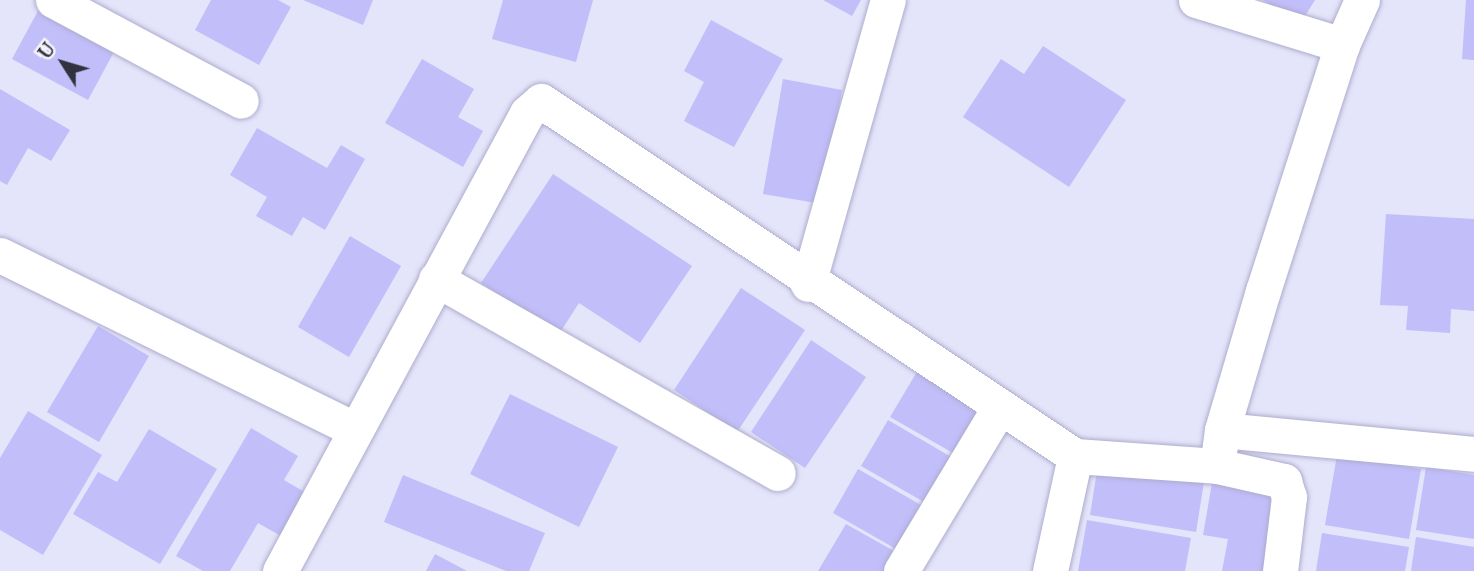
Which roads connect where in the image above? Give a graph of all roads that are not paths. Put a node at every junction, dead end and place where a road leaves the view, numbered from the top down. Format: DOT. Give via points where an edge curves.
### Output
graph roads {
  1 [pos="53,0"];
  2 [pos="888,0"];
  3 [pos="1196,0"];
  4 [pos="1362,0"];
  5 [pos="1342,45"];
  6 [pos="241,101"];
  7 [pos="0,255"];
  8 [pos="436,279"];
  9 [pos="808,284"];
  10 [pos="1000,406"];
  11 [pos="355,430"];
  12 [pos="1222,430"];
  13 [pos="1474,454"];
  14 [pos="1075,456"];
  15 [pos="1217,466"];
  16 [pos="778,473"];
  17 [pos="280,571"];
  18 [pos="901,571"];
  19 [pos="1049,571"];
  20 [pos="1280,571"];
  1 -- 6 [label="street"];
  2 -- 9 [label="street"];
  3 -- 5 [label="street"];
  4 -- 5 [label="street"];
  5 -- 12 [label="street"];
  7 -- 11 [label="street"];
  8 -- 9 [label="street" via="527,113 541,101"];
  8 -- 11 [label="street"];
  8 -- 16 [label="street"];
  9 -- 10 [label="street"];
  10 -- 14 [label="street"];
  10 -- 18 [label="street"];
  11 -- 17 [label="street"];
  12 -- 13 [label="street"];
  12 -- 15 [label="street"];
  14 -- 15 [label="street"];
  14 -- 19 [label="street"];
  15 -- 20 [label="street" via="1284,481 1289,498"];
}
